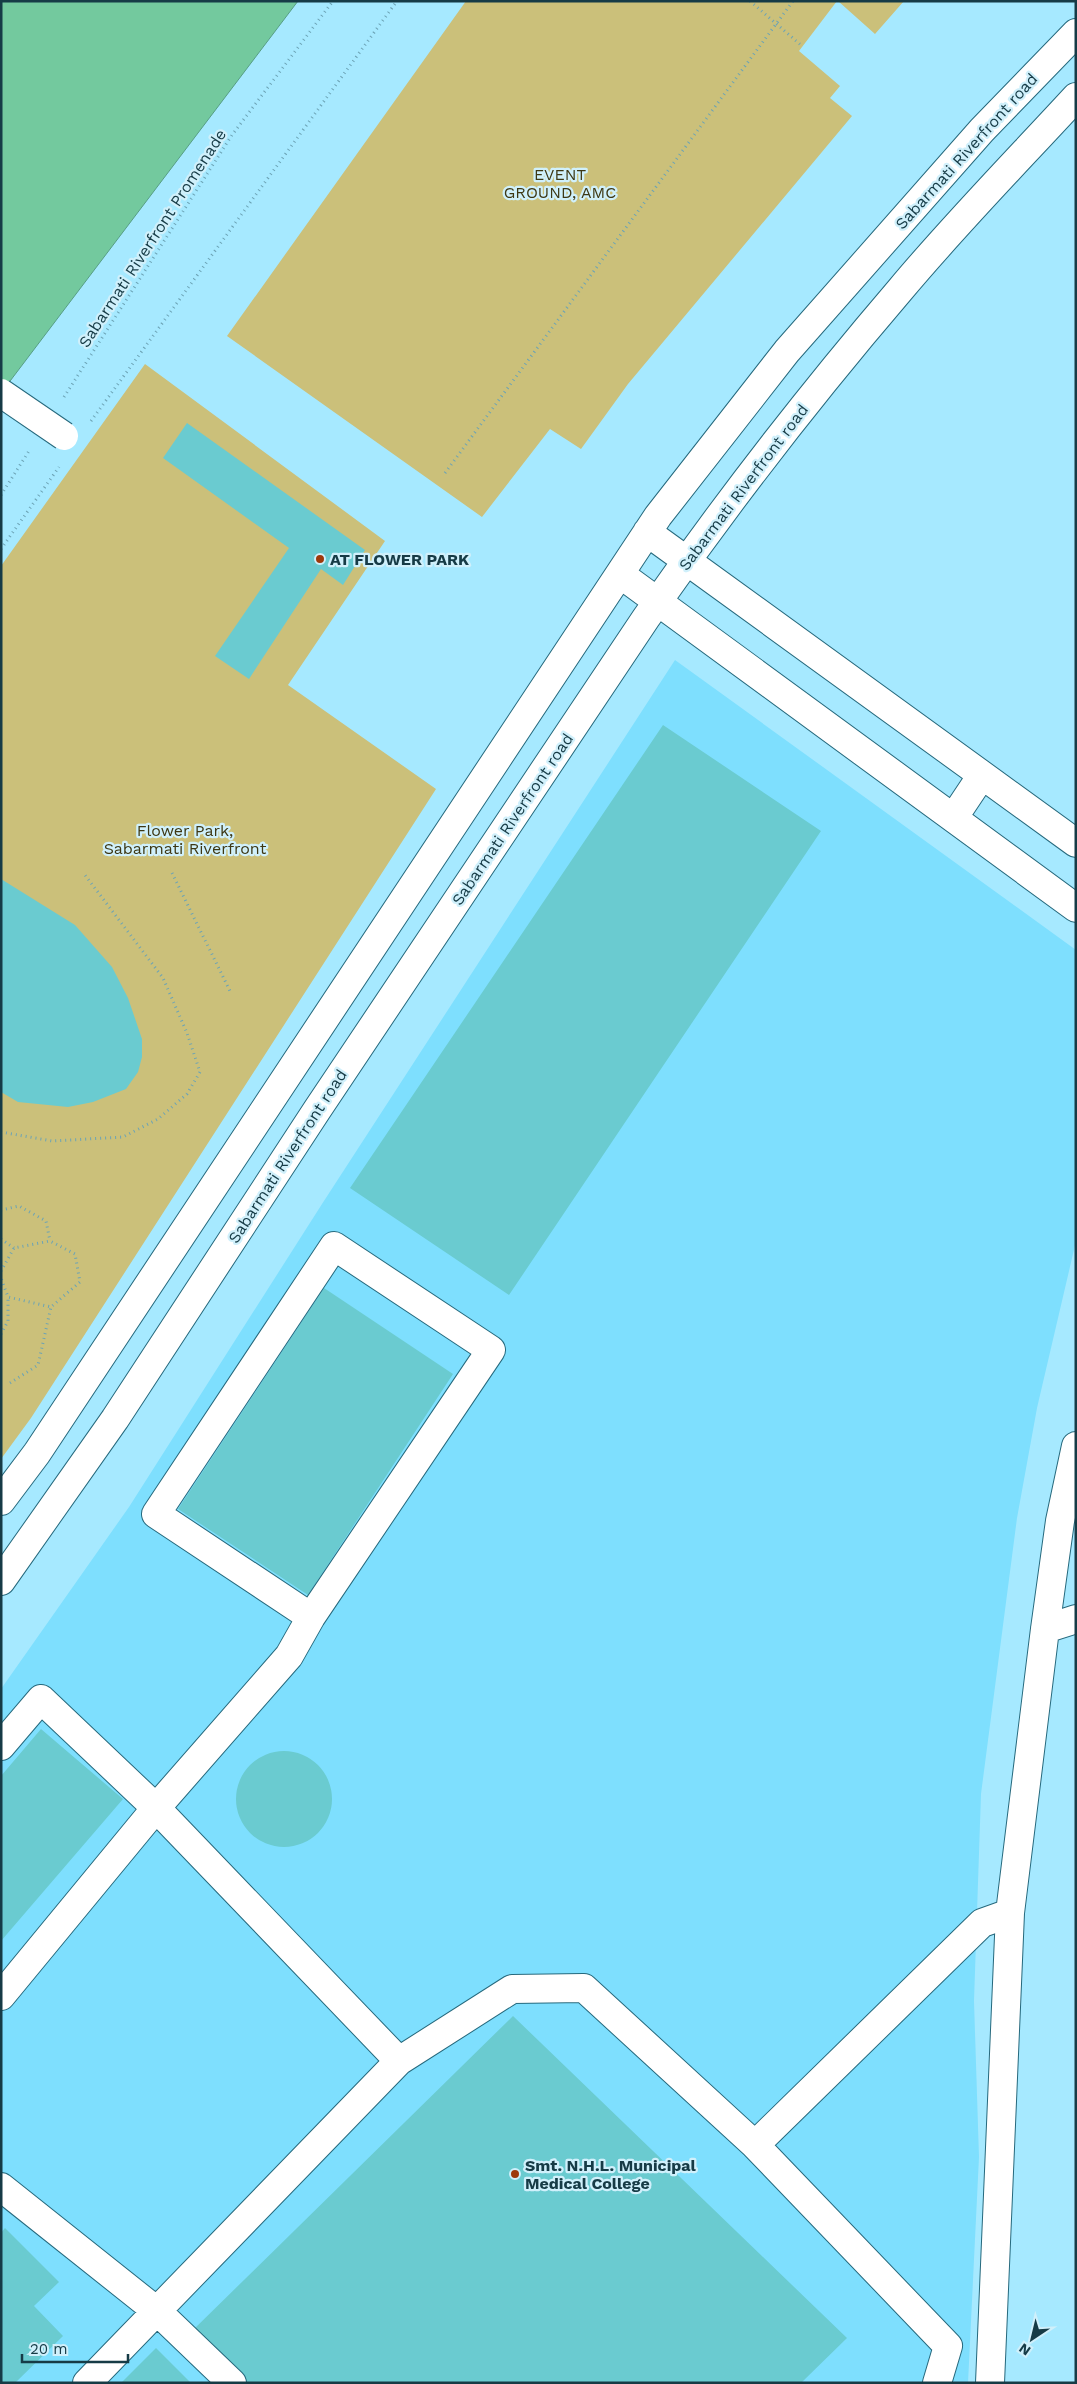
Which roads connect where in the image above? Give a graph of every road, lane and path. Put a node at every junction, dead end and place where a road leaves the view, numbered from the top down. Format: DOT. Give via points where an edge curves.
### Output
graph roads {
  1 [pos="333,1"];
  2 [pos="397,1"];
  3 [pos="750,1"];
  4 [pos="793,1"];
  5 [pos="776,23"];
  6 [pos="1076,33"];
  7 [pos="802,46"];
  8 [pos="1076,97"];
  9 [pos="1,393"];
  10 [pos="60,403"];
  11 [pos="72,441"];
  12 [pos="33,444"];
  13 [pos="445,473"];
  14 [pos="1,495"];
  15 [pos="647,532"];
  16 [pos="1,549"];
  17 [pos="687,561"];
  18 [pos="620,574"];
  19 [pos="657,602"];
  20 [pos="982,775"];
  21 [pos="954,817"];
  22 [pos="1076,843"];
  23 [pos="172,873"];
  24 [pos="85,875"];
  25 [pos="1076,908"];
  26 [pos="230,991"];
  27 [pos="1,1132"];
  28 [pos="1,1210"];
  29 [pos="1,1239"];
  30 [pos="50,1241"];
  31 [pos="14,1248"];
  32 [pos="1,1271"];
  33 [pos="1,1278"];
  34 [pos="8,1297"];
  35 [pos="51,1308"];
  36 [pos="1,1334"];
  37 [pos="10,1382"];
  38 [pos="1076,1446"];
  39 [pos="1,1501"];
  40 [pos="1,1581"];
  41 [pos="311,1617"];
  42 [pos="1076,1620"];
  43 [pos="1045,1629"];
  44 [pos="1,1746"];
  45 [pos="156,1808"];
  46 [pos="1010,1913"];
  47 [pos="1,1996"];
  48 [pos="399,2061"];
  49 [pos="755,2145"];
  50 [pos="1,2187"];
  51 [pos="158,2312"];
  52 [pos="87,2383"];
  53 [pos="232,2383"];
  54 [pos="937,2383"];
  55 [pos="990,2383"];
  1 -- 10 [label="path, Sabarmati Riverfront Promenade" via="232,136"];
  2 -- 11 [label="path"];
  3 -- 5 [label="path"];
  4 -- 5 [label="path"];
  5 -- 7 [label="path"];
  5 -- 13 [label="path"];
  6 -- 15 [label="street, Sabarmati Riverfront road" via="982,130 787,351"];
  8 -- 17 [label="street, Sabarmati Riverfront road" via="901,288 813,395"];
  9 -- 11 [label="street, bridge"];
  11 -- 16 [label="path"];
  12 -- 14 [label="path"];
  15 -- 17 [label="street"];
  15 -- 18 [label="street, Sabarmati Riverfront road"];
  17 -- 19 [label="street, Sabarmati Riverfront road"];
  17 -- 20 [label="street"];
  18 -- 19 [label="street"];
  18 -- 39 [label="street, Sabarmati Riverfront road"];
  19 -- 21 [label="street"];
  19 -- 40 [label="street, Sabarmati Riverfront road" via="115,1419"];
  20 -- 21 [label="street"];
  20 -- 22 [label="street"];
  21 -- 25 [label="street"];
  23 -- 26 [label="path"];
  24 -- 27 [label="path" via="163,978 200,1072 187,1094 158,1119 123,1138 52,1141"];
  28 -- 30 [label="path" via="19,1206 46,1222"];
  29 -- 31 [label="path"];
  30 -- 31 [label="path"];
  30 -- 35 [label="path" via="75,1254 80,1282"];
  31 -- 32 [label="path"];
  33 -- 34 [label="path"];
  34 -- 35 [label="path"];
  34 -- 36 [label="path" via="8,1320"];
  35 -- 37 [label="path" via="38,1365"];
  38 -- 43 [label="street" via="1060,1521"];
  41 -- 41 [label="street" via="491,1350 334,1246 156,1514"];
  41 -- 45 [label="street" via="289,1656"];
  42 -- 43 [label="street"];
  43 -- 46 [label="street"];
  44 -- 45 [label="street" via="40,1699"];
  45 -- 47 [label="street"];
  45 -- 48 [label="street"];
  46 -- 49 [label="street" via="982,1923"];
  46 -- 55 [label="street"];
  48 -- 49 [label="street" via="512,1989 584,1988"];
  48 -- 51 [label="street"];
  49 -- 54 [label="street" via="948,2346"];
  50 -- 51 [label="street"];
  51 -- 52 [label="street"];
  51 -- 53 [label="street"];
}
